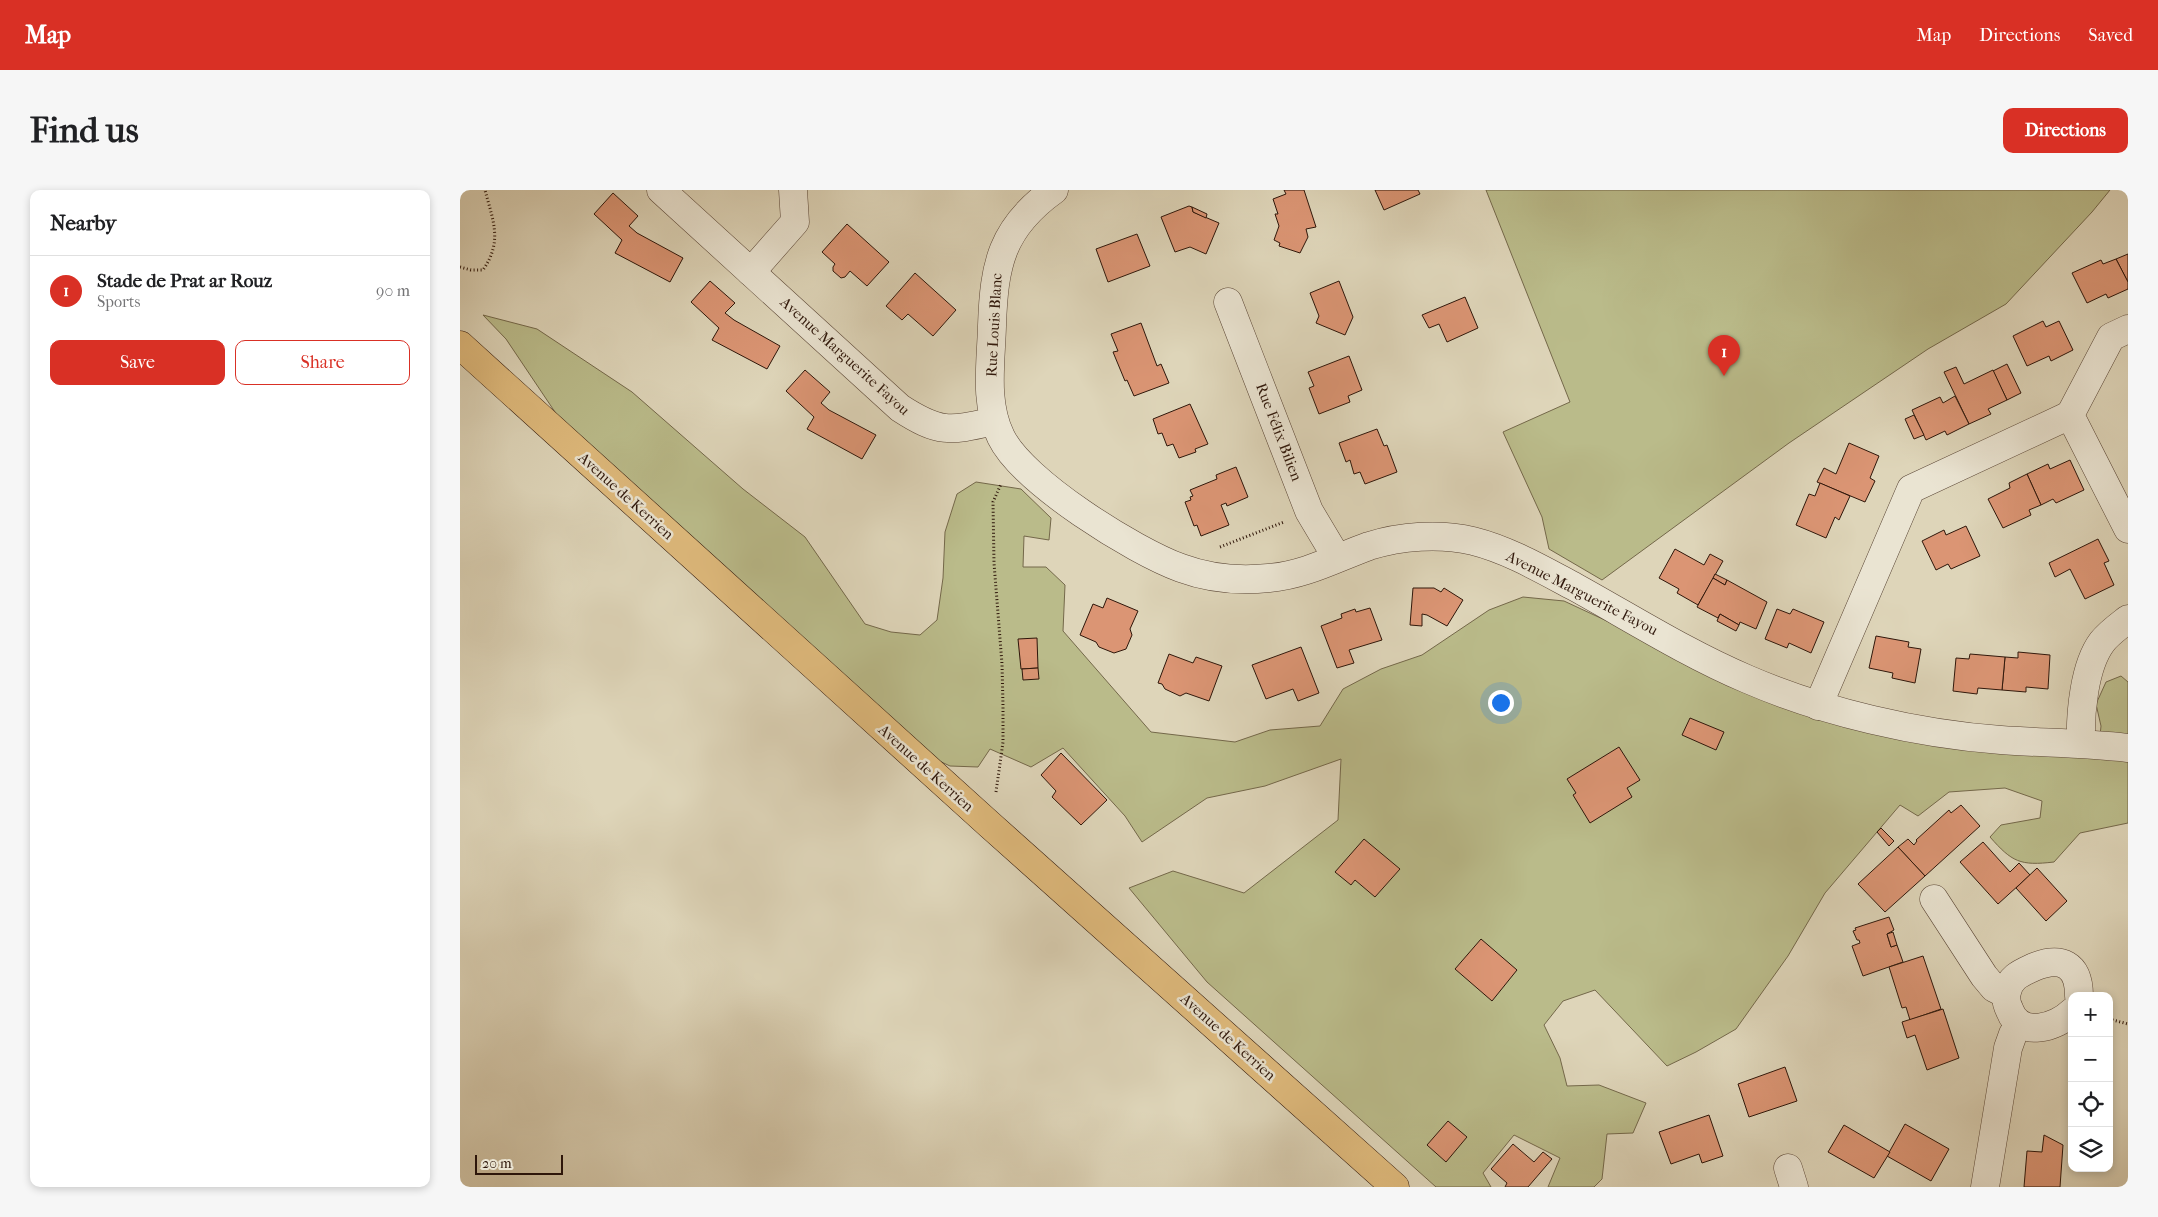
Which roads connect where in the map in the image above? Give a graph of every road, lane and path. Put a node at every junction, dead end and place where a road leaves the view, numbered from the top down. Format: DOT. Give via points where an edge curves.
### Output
graph roads {
  1 [pos="484,190"];
  2 [pos="661,190"];
  3 [pos="793,190"];
  4 [pos="1054,190"];
  5 [pos="460,267"];
  6 [pos="751,272"];
  7 [pos="1228,302"];
  8 [pos="2128,329"];
  9 [pos="460,345"];
  10 [pos="2070,415"];
  11 [pos="994,420"];
  12 [pos="1013,456"];
  13 [pos="1309,511"];
  14 [pos="2128,529"];
  15 [pos="1337,558"];
  16 [pos="1183,569"];
  17 [pos="2128,619"];
  18 [pos="1818,706"];
  19 [pos="2081,743"];
  20 [pos="2128,748"];
  21 [pos="990,825"];
  22 [pos="1934,899"];
  23 [pos="2079,992"];
  24 [pos="2006,994"];
  25 [pos="2068,1016"];
  26 [pos="2113,1020"];
  27 [pos="2128,1024"];
  28 [pos="2020,1025"];
  29 [pos="1396,1187"];
  30 [pos="1985,1187"];
  1 -- 5 [label="path" via="495,234 492,257 483,270"];
  2 -- 6 [label="street, Avenue Marguerite Fayou"];
  3 -- 6 [label="street" via="795,222"];
  4 -- 11 [label="street, Rue Louis Blanc" via="1029,210 1018,224 997,267 990,376"];
  6 -- 11 [label="street, Avenue Marguerite Fayou" via="900,408 918,420 947,429"];
  7 -- 13 [label="street, Rue Félix Bilien"];
  8 -- 10 [label="street" via="2112,337"];
  9 -- 21 [label="main road, Avenue de Kerrien"];
  10 -- 14 [label="street"];
  10 -- 18 [label="street" via="1911,489"];
  11 -- 12 [label="street, Avenue Marguerite Fayou"];
  12 -- 16 [label="street, Avenue Marguerite Fayou" via="1076,508 1132,544"];
  12 -- 21 [label="path" via="993,502 1003,742"];
  13 -- 15 [label="street, Rue Félix Bilien"];
  13 -- 16 [label="path" via="1214,549"];
  15 -- 16 [label="street, Avenue Marguerite Fayou" via="1305,571 1250,580"];
  15 -- 18 [label="street, Avenue Marguerite Fayou" via="1398,540 1447,537 1473,541 1533,564 1743,678"];
  17 -- 19 [label="street" via="2102,642 2091,664"];
  18 -- 19 [label="street, Avenue Marguerite Fayou" via="1941,733 2000,740"];
  19 -- 20 [label="street, Avenue Marguerite Fayou"];
  21 -- 29 [label="main road, Avenue de Kerrien"];
  22 -- 24 [label="street" via="1989,982"];
  23 -- 24 [label="street" via="2078,961 2046,962 2019,973 2010,982"];
  24 -- 28 [label="street" via="2011,1014"];
  25 -- 28 [label="street" via="2048,1027"];
  26 -- 27 [label="path"];
  28 -- 30 [label="street" via="2008,1048"];
}
